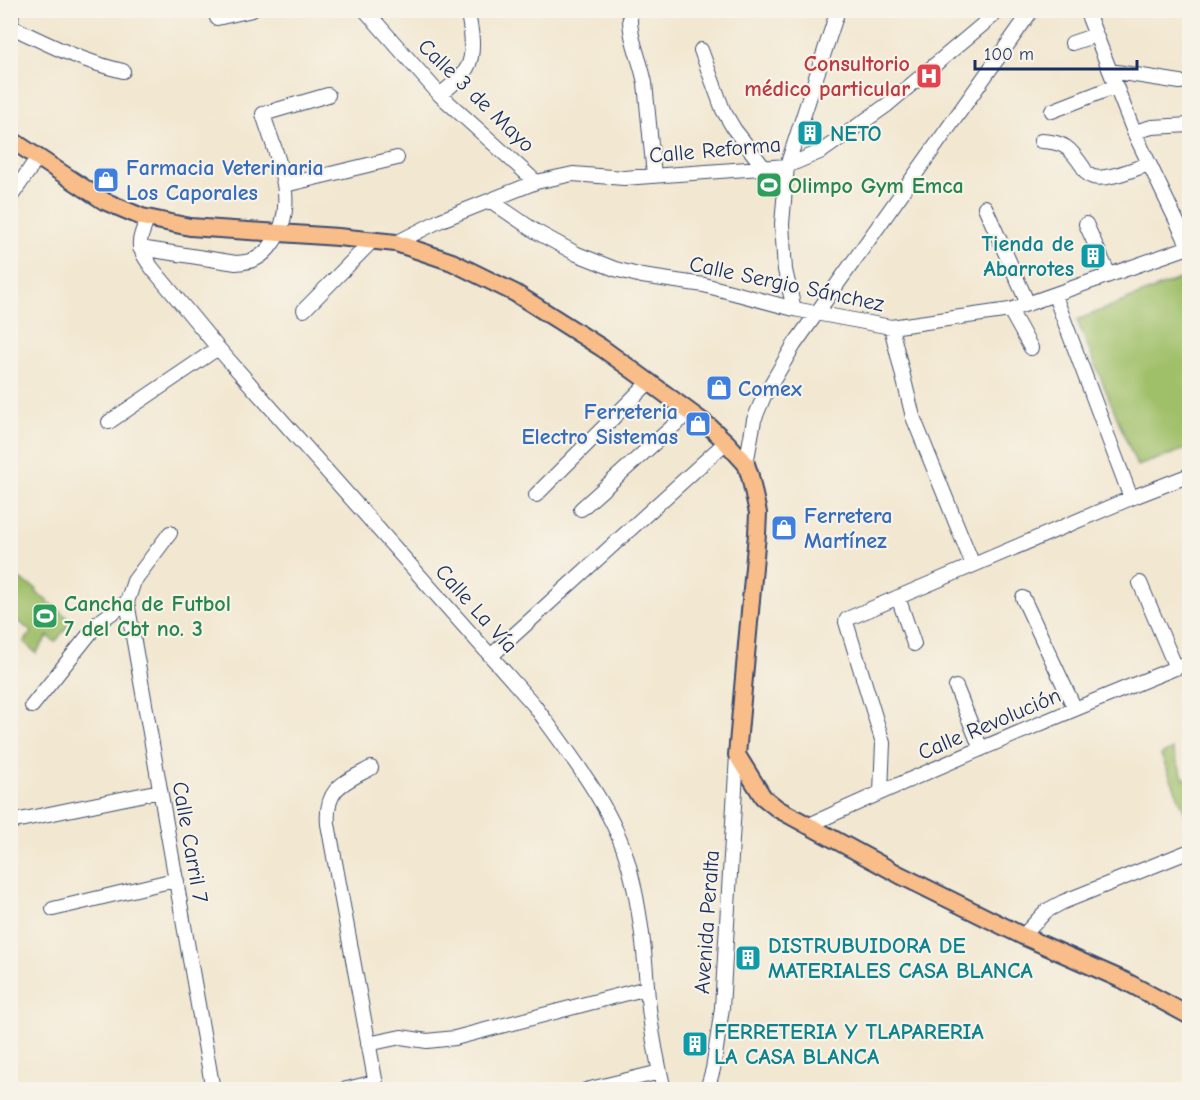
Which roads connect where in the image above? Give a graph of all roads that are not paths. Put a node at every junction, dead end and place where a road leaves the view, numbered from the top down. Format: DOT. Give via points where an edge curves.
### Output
graph roads {
  1 [pos="12,10"];
  2 [pos="252,10"];
  3 [pos="365,10"];
  4 [pos="467,10"];
  5 [pos="630,10"];
  6 [pos="838,10"];
  7 [pos="1000,10"];
  8 [pos="1032,10"];
  9 [pos="1086,10"];
  10 [pos="217,18"];
  11 [pos="11,31"];
  12 [pos="1096,35"];
  13 [pos="1072,43"];
  14 [pos="701,50"];
  15 [pos="123,71"];
  16 [pos="1110,71"];
  17 [pos="1180,82"];
  18 [pos="1116,86"];
  19 [pos="328,95"];
  20 [pos="440,95"];
  21 [pos="1052,111"];
  22 [pos="1190,125"];
  23 [pos="1134,132"];
  24 [pos="10,139"];
  25 [pos="1041,141"];
  26 [pos="10,150"];
  27 [pos="34,154"];
  28 [pos="397,158"];
  29 [pos="1149,164"];
  30 [pos="787,166"];
  31 [pos="765,169"];
  32 [pos="654,175"];
  33 [pos="536,182"];
  34 [pos="285,185"];
  35 [pos="10,198"];
  36 [pos="491,201"];
  37 [pos="985,207"];
  38 [pos="148,218"];
  39 [pos="1086,224"];
  40 [pos="280,234"];
  41 [pos="372,241"];
  42 [pos="396,243"];
  43 [pos="1188,243"];
  44 [pos="140,248"];
  45 [pos="1109,275"];
  46 [pos="1055,296"];
  47 [pos="1028,304"];
  48 [pos="794,309"];
  49 [pos="304,310"];
  50 [pos="1010,310"];
  51 [pos="816,311"];
  52 [pos="891,327"];
  53 [pos="218,348"];
  54 [pos="1031,348"];
  55 [pos="649,382"];
  56 [pos="689,412"];
  57 [pos="109,422"];
  58 [pos="726,442"];
  59 [pos="746,464"];
  60 [pos="1190,476"];
  61 [pos="536,495"];
  62 [pos="1131,498"];
  63 [pos="581,509"];
  64 [pos="170,533"];
  65 [pos="973,565"];
  66 [pos="1140,583"];
  67 [pos="898,597"];
  68 [pos="1023,598"];
  69 [pos="127,602"];
  70 [pos="914,644"];
  71 [pos="491,656"];
  72 [pos="1183,665"];
  73 [pos="956,687"];
  74 [pos="32,706"];
  75 [pos="1075,709"];
  76 [pos="981,750"];
  77 [pos="737,755"];
  78 [pos="371,768"];
  79 [pos="160,791"];
  80 [pos="881,792"];
  81 [pos="10,822"];
  82 [pos="807,826"];
  83 [pos="1190,851"];
  84 [pos="177,881"];
  85 [pos="53,909"];
  86 [pos="1023,936"];
  87 [pos="647,988"];
  88 [pos="1190,1016"];
  89 [pos="368,1044"];
  90 [pos="660,1072"];
  91 [pos="376,1085"];
  92 [pos="213,1089"];
  93 [pos="343,1089"];
  94 [pos="586,1089"];
  95 [pos="664,1089"];
  96 [pos="707,1089"];
  1 -- 11 [label="street"];
  2 -- 10 [label="street"];
  3 -- 20 [label="street, Calle 3 de Mayo"];
  4 -- 20 [label="street" via="472,55 461,76"];
  5 -- 32 [label="street" via="628,27 645,83"];
  6 -- 30 [label="street"];
  7 -- 30 [label="street, Calle Reforma" via="887,105 822,151"];
  8 -- 51 [label="street"];
  9 -- 12 [label="street"];
  11 -- 15 [label="street" via="94,64"];
  12 -- 13 [label="street"];
  12 -- 16 [label="street"];
  14 -- 31 [label="street" via="723,111"];
  16 -- 17 [label="street"];
  16 -- 18 [label="street"];
  18 -- 21 [label="street"];
  18 -- 23 [label="street"];
  19 -- 34 [label="street" via="263,114"];
  20 -- 33 [label="street, Calle 3 de Mayo"];
  22 -- 23 [label="street"];
  23 -- 29 [label="street"];
  24 -- 27 [label="main road"];
  25 -- 29 [label="street" via="1066,146 1093,177 1108,177"];
  26 -- 27 [label="street"];
  27 -- 35 [label="street"];
  27 -- 38 [label="main road" via="104,201"];
  28 -- 34 [label="street"];
  29 -- 43 [label="street"];
  30 -- 31 [label="street, Calle Reforma"];
  30 -- 48 [label="street" via="782,224 785,270"];
  31 -- 32 [label="street, Calle Reforma"];
  32 -- 33 [label="street, Calle Reforma" via="624,178 573,174"];
  33 -- 36 [label="street, Calle Reforma"];
  34 -- 40 [label="street" via="287,206"];
  36 -- 42 [label="street, Calle Reforma"];
  36 -- 48 [label="street, Calle Sergio Sánchez" via="552,240 615,269 704,285"];
  37 -- 47 [label="street"];
  38 -- 40 [label="main road" via="190,227"];
  38 -- 44 [label="street"];
  39 -- 45 [label="street"];
  40 -- 41 [label="main road"];
  40 -- 44 [label="street" via="267,251 250,262"];
  41 -- 42 [label="main road"];
  41 -- 49 [label="street"];
  42 -- 55 [label="main road" via="452,262 515,293"];
  43 -- 45 [label="street, Calle Sergio Sánchez"];
  44 -- 53 [label="street, Calle La Vía"];
  45 -- 46 [label="street, Calle Sergio Sánchez"];
  46 -- 47 [label="street, Calle Sergio Sánchez"];
  46 -- 62 [label="street"];
  47 -- 50 [label="street, Calle Sergio Sánchez"];
  48 -- 51 [label="street, Calle Sergio Sánchez"];
  50 -- 52 [label="street, Calle Sergio Sánchez"];
  50 -- 54 [label="street"];
  51 -- 52 [label="street, Calle Sergio Sánchez"];
  51 -- 59 [label="street" via="764,396 754,420"];
  52 -- 65 [label="street" via="913,417"];
  53 -- 57 [label="street"];
  53 -- 71 [label="street, Calle La Vía"];
  55 -- 56 [label="main road"];
  55 -- 61 [label="street"];
  56 -- 58 [label="main road"];
  56 -- 63 [label="street"];
  58 -- 59 [label="main road"];
  58 -- 71 [label="street"];
  59 -- 77 [label="main road" via="758,513"];
  60 -- 62 [label="street"];
  62 -- 65 [label="street"];
  64 -- 69 [label="street" via="134,581"];
  65 -- 67 [label="street"];
  66 -- 72 [label="street"];
  67 -- 70 [label="street"];
  67 -- 80 [label="street" via="846,621 883,743"];
  68 -- 75 [label="street"];
  69 -- 74 [label="street" via="99,622"];
  69 -- 79 [label="street, Calle Carril 7"];
  71 -- 87 [label="street, Calle La Vía" via="577,763 607,815 625,854 637,900"];
  72 -- 75 [label="street, Calle Revolución"];
  73 -- 76 [label="street"];
  75 -- 76 [label="street, Calle Revolución"];
  76 -- 80 [label="street, Calle Revolución"];
  77 -- 82 [label="main road" via="759,792"];
  77 -- 96 [label="street, Avenida Peralta" via="722,1008"];
  78 -- 89 [label="street" via="342,784 327,807"];
  79 -- 81 [label="street"];
  79 -- 84 [label="street, Calle Carril 7"];
  80 -- 82 [label="street, Calle Revolución"];
  82 -- 86 [label="main road"];
  83 -- 86 [label="street" via="1063,902 1046,912"];
  84 -- 85 [label="street"];
  84 -- 92 [label="street, Calle Carril 7"];
  86 -- 88 [label="main road" via="1125,981"];
  87 -- 89 [label="street" via="455,1038 427,1041 401,1037"];
  87 -- 90 [label="street, Calle La Vía"];
  89 -- 91 [label="street"];
  90 -- 94 [label="street"];
  90 -- 95 [label="street, Calle La Vía"];
  91 -- 93 [label="street"];
}
